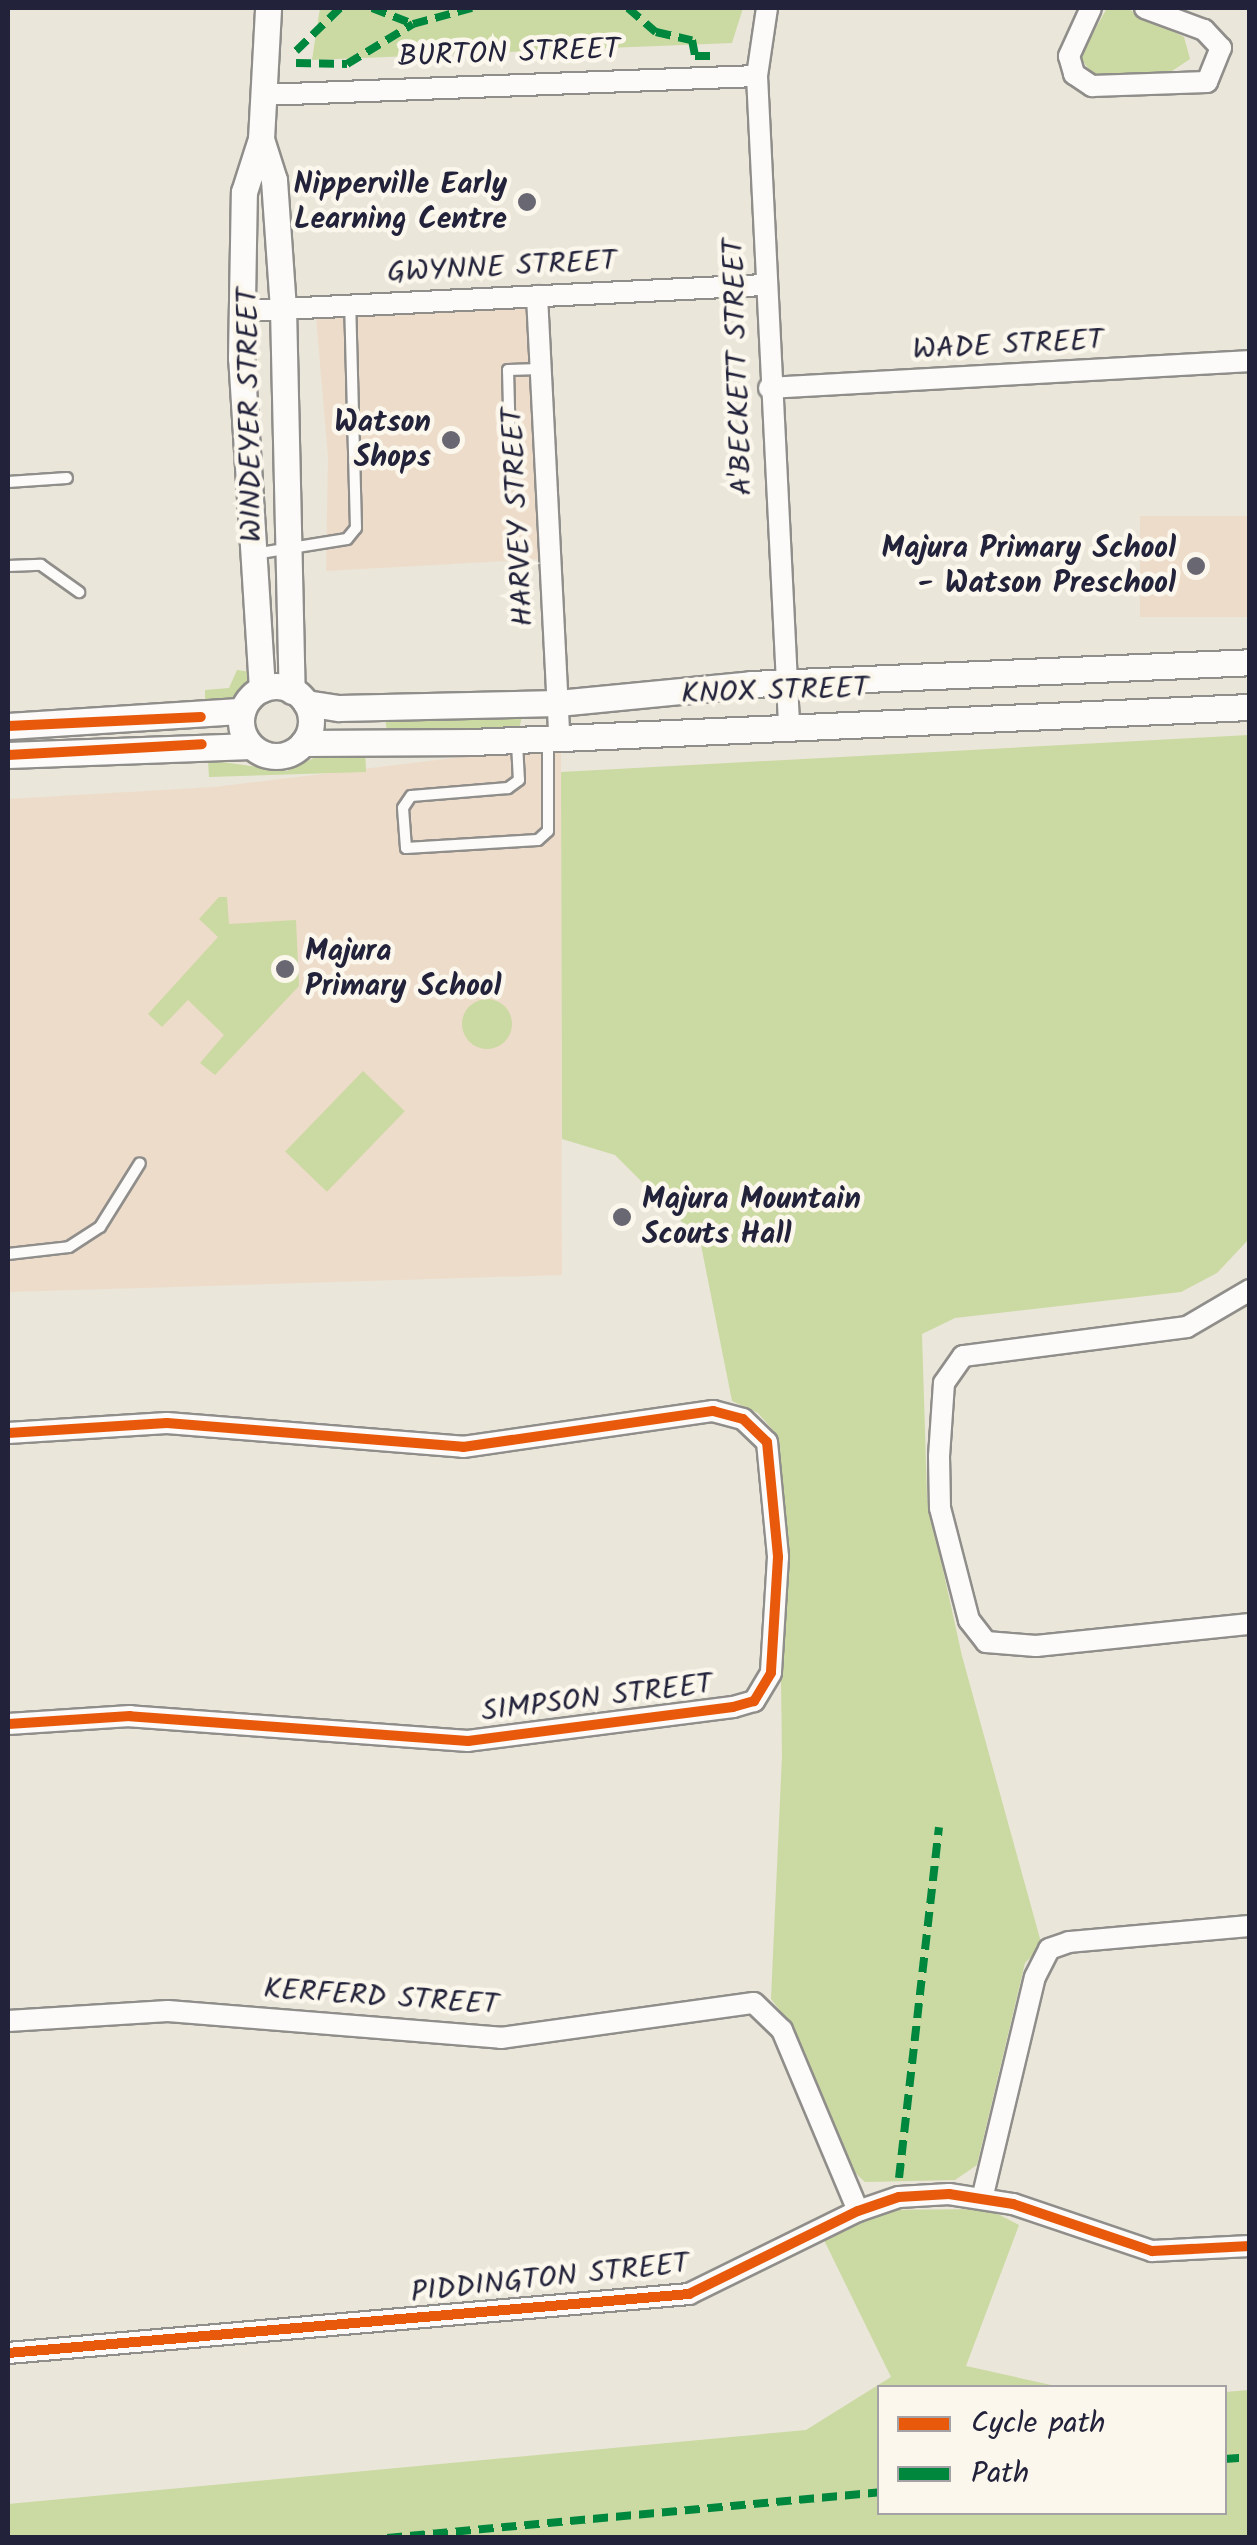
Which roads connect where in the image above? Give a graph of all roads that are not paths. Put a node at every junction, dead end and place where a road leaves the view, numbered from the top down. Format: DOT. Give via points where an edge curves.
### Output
graph roads {
  1 [pos="268,8"];
  2 [pos="768,8"];
  3 [pos="1091,8"];
  4 [pos="1146,8"];
  5 [pos="757,76"];
  6 [pos="263,95"];
  7 [pos="261,140"];
  8 [pos="765,285"];
  9 [pos="537,296"];
  10 [pos="350,306"];
  11 [pos="283,308"];
  12 [pos="242,311"];
  13 [pos="1250,362"];
  14 [pos="541,369"];
  15 [pos="769,388"];
  16 [pos="510,446"];
  17 [pos="67,478"];
  18 [pos="8,482"];
  19 [pos="285,549"];
  20 [pos="253,554"];
  21 [pos="8,566"];
  22 [pos="79,592"];
  23 [pos="1250,662"];
  24 [pos="785,684"];
  25 [pos="262,690"];
  26 [pos="299,697"];
  27 [pos="558,702"];
  28 [pos="1250,707"];
  29 [pos="243,712"];
  30 [pos="789,724"];
  31 [pos="8,726"];
  32 [pos="554,736"];
  33 [pos="517,738"];
  34 [pos="303,743"];
  35 [pos="251,746"];
  36 [pos="8,755"];
  37 [pos="140,1163"];
  38 [pos="8,1254"];
  39 [pos="1250,1290"];
  40 [pos="8,1433"];
  41 [pos="1250,1624"];
  42 [pos="8,1724"];
  43 [pos="1250,1926"];
  44 [pos="8,2021"];
  45 [pos="982,2198"];
  46 [pos="858,2210"];
  47 [pos="1250,2246"];
  48 [pos="8,2353"];
  1 -- 6 [label="street, WINDEYER STREET"];
  2 -- 5 [label="street, A'BECKETT STREET"];
  3 -- 4 [label="street" via="1069,56 1074,74 1092,86 1207,82 1221,48 1204,30"];
  5 -- 6 [label="street, BURTON STREET"];
  5 -- 8 [label="street, A'BECKETT STREET"];
  6 -- 7 [label="street, WINDEYER STREET"];
  7 -- 11 [label="street, WINDEYER STREET" via="274,180"];
  7 -- 12 [label="street, WINDEYER STREET" via="244,192"];
  8 -- 9 [label="street, GWYNNE STREET"];
  8 -- 15 [label="street, A'BECKETT STREET"];
  9 -- 10 [label="street, GWYNNE STREET"];
  9 -- 14 [label="street, HARVEY STREET"];
  10 -- 11 [label="street, GWYNNE STREET"];
  10 -- 19 [label="lane" via="356,528 346,539"];
  11 -- 12 [label="street, GWYNNE STREET"];
  11 -- 19 [label="street, WINDEYER STREET"];
  12 -- 20 [label="street, WINDEYER STREET"];
  13 -- 15 [label="street, WADE STREET"];
  14 -- 16 [label="lane" via="508,370"];
  14 -- 27 [label="street, HARVEY STREET"];
  15 -- 24 [label="street, A'BECKETT STREET"];
  17 -- 18 [label="lane"];
  19 -- 20 [label="lane"];
  19 -- 26 [label="street, WINDEYER STREET"];
  20 -- 25 [label="street, WINDEYER STREET"];
  21 -- 22 [label="lane" via="41,565"];
  23 -- 24 [label="street, KNOX STREET"];
  24 -- 27 [label="street, KNOX STREET"];
  24 -- 30 [label="street, A'BECKETT STREET"];
  25 -- 26 [label="street"];
  25 -- 29 [label="street"];
  26 -- 27 [label="street, KNOX STREET" via="339,708"];
  26 -- 34 [label="street" via="311,722"];
  27 -- 32 [label="street, HARVEY STREET"];
  28 -- 30 [label="street, KNOX STREET"];
  29 -- 31 [label="street"];
  29 -- 35 [label="street"];
  30 -- 32 [label="street, KNOX STREET"];
  32 -- 33 [label="street, KNOX STREET"];
  32 -- 33 [label="lane" via="548,831 538,840 406,848 402,808 411,796 508,788 519,780"];
  33 -- 34 [label="street, KNOX STREET"];
  34 -- 35 [label="street" via="276,756"];
  35 -- 36 [label="street"];
  37 -- 38 [label="lane" via="100,1227 70,1247"];
  39 -- 41 [label="street" via="1187,1327 964,1356 944,1384 939,1456 940,1508 969,1620 986,1642 1036,1646"];
  40 -- 42 [label="street, SIMPSON STREET" via="167,1423 464,1447 713,1411 743,1418 767,1442 778,1557 771,1673 754,1701 732,1707 468,1741 130,1716"];
  43 -- 45 [label="street" via="1049,1949 1035,1977"];
  44 -- 46 [label="street, KERFERD STREET" via="168,2011 501,2038 754,2003 782,2030"];
  45 -- 46 [label="street, PIDDINGTON STREET" via="899,2198"];
  45 -- 47 [label="street, PIDDINGTON STREET" via="1152,2251"];
  46 -- 48 [label="street, PIDDINGTON STREET" via="689,2294"];
}
